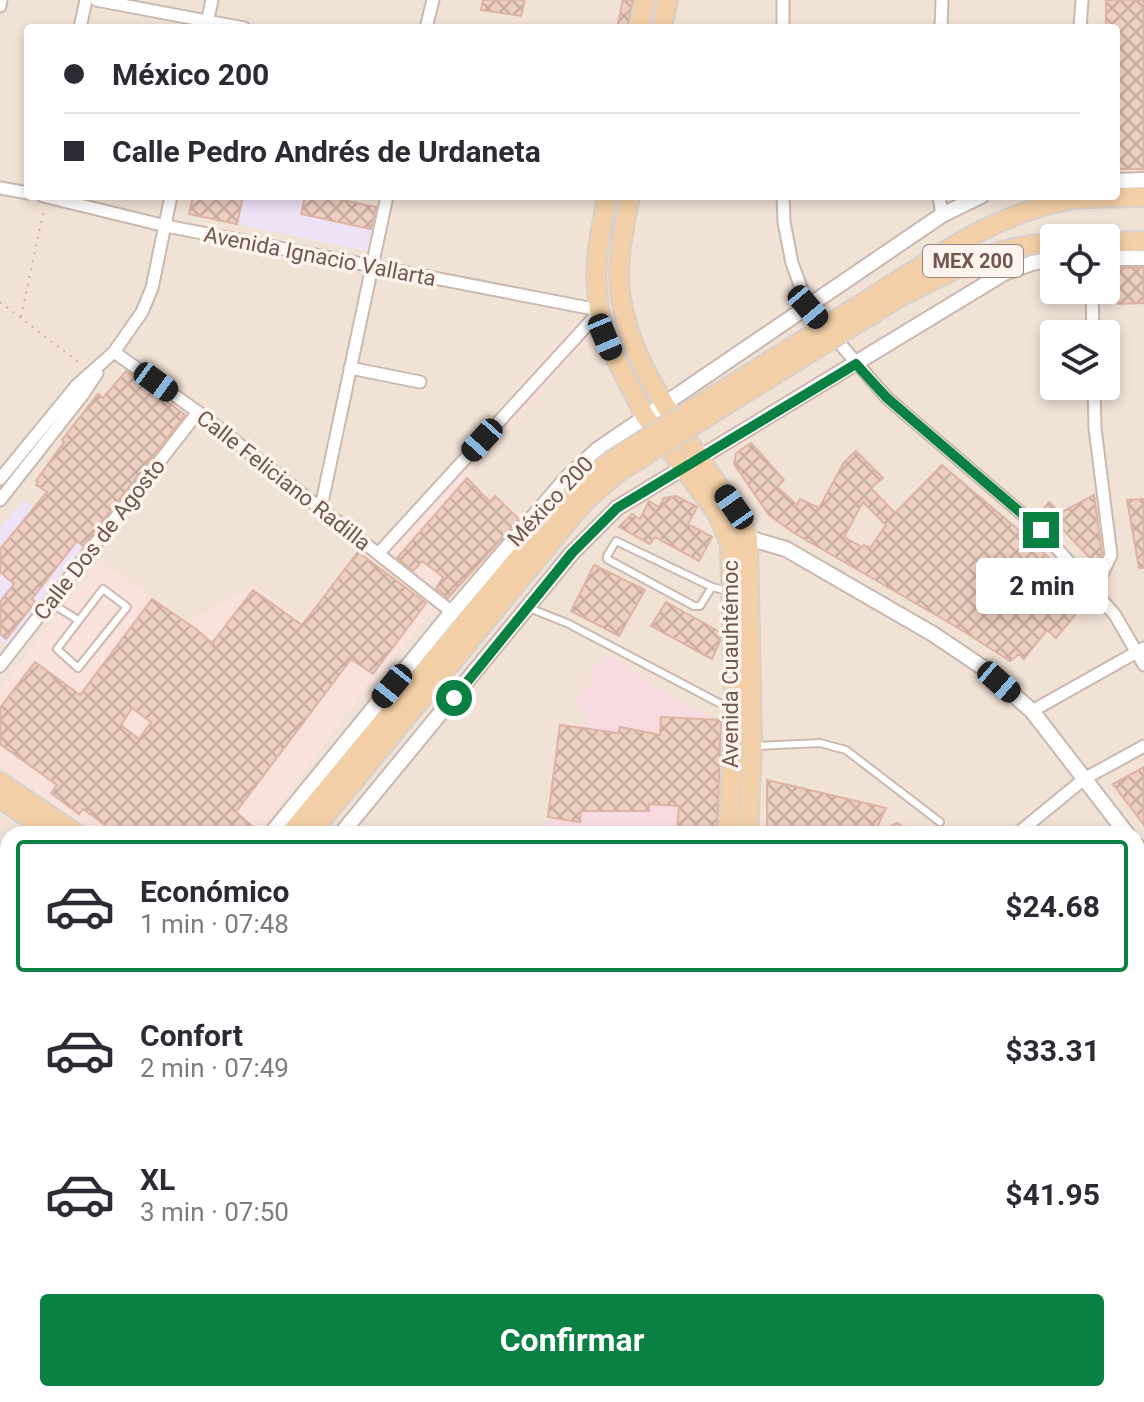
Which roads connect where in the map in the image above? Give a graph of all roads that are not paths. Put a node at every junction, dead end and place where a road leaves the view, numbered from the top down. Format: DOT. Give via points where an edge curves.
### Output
graph roads {
  1 [pos="1,0"];
  2 [pos="86,0"];
  3 [pos="96,0"];
  4 [pos="212,0"];
  5 [pos="433,0"];
  6 [pos="645,0"];
  7 [pos="668,0"];
  8 [pos="783,0"];
  9 [pos="942,0"];
  10 [pos="1082,0"];
  11 [pos="0,6"];
  12 [pos="81,24"];
  13 [pos="202,24"];
  14 [pos="206,24"];
  15 [pos="427,24"];
  16 [pos="640,24"];
  17 [pos="663,24"];
  18 [pos="783,24"];
  19 [pos="941,24"];
  20 [pos="1080,24"];
  21 [pos="1144,180"];
  22 [pos="1120,181"];
  23 [pos="0,188"];
  24 [pos="24,192"];
  25 [pos="1144,197"];
  26 [pos="1120,198"];
  27 [pos="62,200"];
  28 [pos="170,200"];
  29 [pos="386,200"];
  30 [pos="606,200"];
  31 [pos="629,200"];
  32 [pos="783,200"];
  33 [pos="940,200"];
  34 [pos="973,200"];
  35 [pos="1071,200"];
  36 [pos="942,215"];
  37 [pos="166,226"];
  38 [pos="1144,241"];
  39 [pos="1120,242"];
  40 [pos="1040,245"];
  41 [pos="1120,258"];
  42 [pos="1144,258"];
  43 [pos="1040,262"];
  44 [pos="371,266"];
  45 [pos="893,292"];
  46 [pos="808,307"];
  47 [pos="599,310"];
  48 [pos="114,352"];
  49 [pos="104,362"];
  50 [pos="856,364"];
  51 [pos="350,368"];
  52 [pos="420,382"];
  53 [pos="1094,400"];
  54 [pos="665,403"];
  55 [pos="198,412"];
  56 [pos="645,416"];
  57 [pos="700,460"];
  58 [pos="683,470"];
  59 [pos="8,475"];
  60 [pos="579,497"];
  61 [pos="0,500"];
  62 [pos="321,507"];
  63 [pos="748,538"];
  64 [pos="378,554"];
  65 [pos="1082,575"];
  66 [pos="712,587"];
  67 [pos="731,592"];
  68 [pos="51,603"];
  69 [pos="529,608"];
  70 [pos="452,612"];
  71 [pos="78,620"];
  72 [pos="1140,650"];
  73 [pos="1144,665"];
  74 [pos="0,666"];
  75 [pos="734,705"];
  76 [pos="1032,711"];
  77 [pos="752,746"];
  78 [pos="1144,746"];
  79 [pos="1084,779"];
  80 [pos="0,782"];
  81 [pos="0,798"];
  82 [pos="940,822"];
  83 [pos="40,826"];
  84 [pos="65,826"];
  85 [pos="278,826"];
  86 [pos="297,826"];
  87 [pos="316,826"];
  88 [pos="348,826"];
  89 [pos="729,826"];
  90 [pos="748,826"];
  91 [pos="1027,826"];
  92 [pos="1121,826"];
  1 -- 11 [label="street"];
  2 -- 12 [label="street"];
  3 -- 13 [label="street"];
  4 -- 14 [label="street"];
  5 -- 15 [label="street"];
  6 -- 16 [label="main road"];
  7 -- 17 [label="main road"];
  8 -- 18 [label="street"];
  9 -- 19 [label="street"];
  10 -- 20 [label="street"];
  21 -- 22 [label="street"];
  23 -- 24 [label="street"];
  25 -- 26 [label="main road, MEX 200"];
  27 -- 37 [label="street, Avenida Ignacio Vallarta"];
  28 -- 37 [label="street"];
  29 -- 44 [label="street"];
  30 -- 47 [label="main road, Avenida Cuauhtémoc" via="596,278"];
  31 -- 54 [label="main road, Avenida Cuauhtémoc" via="619,276 622,304 636,350"];
  32 -- 46 [label="street" via="792,263"];
  33 -- 36 [label="street"];
  34 -- 36 [label="street, México 200"];
  35 -- 45 [label="main road, MEX 200" via="995,222"];
  36 -- 46 [label="street, México 200"];
  37 -- 44 [label="street, Avenida Ignacio Vallarta"];
  37 -- 48 [label="street" via="152,288"];
  38 -- 39 [label="main road"];
  40 -- 45 [label="main road, MEX 200" via="1006,250"];
  41 -- 42 [label="street"];
  43 -- 50 [label="street" via="1004,273"];
  44 -- 47 [label="street, Avenida Ignacio Vallarta"];
  44 -- 51 [label="street"];
  45 -- 60 [label="main road, México 200 / MEX 200, bridge" via="613,459"];
  46 -- 50 [label="street"];
  46 -- 54 [label="street, México 200"];
  47 -- 56 [label="main road, Avenida Cuauhtémoc" via="616,363"];
  47 -- 64 [label="street"];
  48 -- 49 [label="street"];
  48 -- 55 [label="street, Calle Feliciano Radilla"];
  49 -- 59 [label="street" via="84,393"];
  49 -- 59 [label="street" via="77,385"];
  50 -- 57 [label="street"];
  50 -- 65 [label="street" via="887,398 1041,530"];
  51 -- 52 [label="street"];
  51 -- 62 [label="street"];
  53 -- 65 [label="street" via="1111,555 1103,572"];
  54 -- 56 [label="street, México 200"];
  54 -- 57 [label="main road, Avenida Cuauhtémoc"];
  55 -- 62 [label="street, Calle Feliciano Radilla"];
  55 -- 68 [label="street, Calle Dos de Agosto"];
  56 -- 58 [label="main road, Avenida Cuauhtémoc"];
  56 -- 70 [label="street, México 200" via="567,478"];
  57 -- 58 [label="street"];
  57 -- 63 [label="main road, Avenida Cuauhtémoc" via="734,507"];
  58 -- 67 [label="main road, Avenida Cuauhtémoc" via="725,528"];
  58 -- 69 [label="street" via="641,492 593,529"];
  59 -- 61 [label="street"];
  60 -- 86 [label="main road, México 200 / MEX 200"];
  60 -- 87 [label="main road, México 200 / MEX 200"];
  62 -- 64 [label="street, Calle Feliciano Radilla"];
  63 -- 76 [label="street" via="786,549 933,634 982,667"];
  63 -- 77 [label="main road, Avenida Cuauhtémoc"];
  64 -- 70 [label="street, Calle Feliciano Radilla"];
  65 -- 72 [label="street"];
  66 -- 66 [label="lane" via="616,541 607,556 694,606 704,602"];
  66 -- 67 [label="lane"];
  67 -- 75 [label="main road, Avenida Cuauhtémoc"];
  68 -- 71 [label="lane"];
  68 -- 74 [label="street, Calle Dos de Agosto"];
  69 -- 75 [label="lane" via="719,703"];
  69 -- 88 [label="street"];
  70 -- 85 [label="street, México 200"];
  71 -- 71 [label="lane" via="103,589 127,605 78,668 57,649"];
  72 -- 73 [label="street"];
  72 -- 76 [label="street"];
  75 -- 89 [label="main road, Avenida Cuauhtémoc"];
  76 -- 79 [label="street"];
  77 -- 82 [label="lane" via="820,743 846,750"];
  77 -- 90 [label="main road, Avenida Cuauhtémoc"];
  78 -- 79 [label="street"];
  79 -- 91 [label="street"];
  79 -- 92 [label="street"];
  80 -- 84 [label="main road"];
  81 -- 83 [label="main road"];
}
